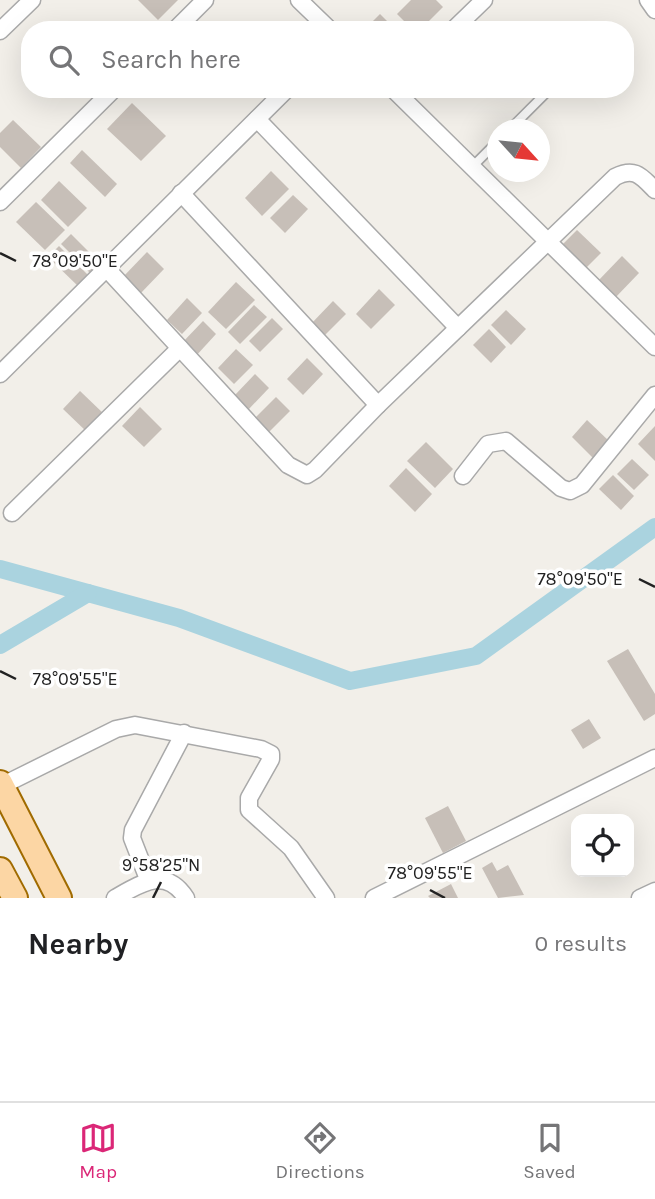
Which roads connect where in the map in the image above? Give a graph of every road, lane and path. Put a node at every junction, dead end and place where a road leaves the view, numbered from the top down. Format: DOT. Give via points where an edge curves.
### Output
graph roads {
  1 [pos="32,0"];
  2 [pos="205,0"];
  3 [pos="299,0"];
  4 [pos="648,0"];
  5 [pos="475,3"];
  6 [pos="655,10"];
  7 [pos="183,21"];
  8 [pos="321,21"];
  9 [pos="460,21"];
  10 [pos="0,32"];
  11 [pos="105,98"];
  12 [pos="278,98"];
  13 [pos="403,98"];
  14 [pos="541,98"];
  15 [pos="257,119"];
  16 [pos="520,119"];
  17 [pos="487,152"];
  18 [pos="471,167"];
  19 [pos="655,190"];
  20 [pos="181,193"];
  21 [pos="0,202"];
  22 [pos="546,242"];
  23 [pos="107,269"];
  24 [pos="458,328"];
  25 [pos="655,347"];
  26 [pos="180,348"];
  27 [pos="0,374"];
  28 [pos="655,395"];
  29 [pos="378,405"];
  30 [pos="463,476"];
  31 [pos="12,513"];
  32 [pos="184,733"];
  33 [pos="655,758"];
  34 [pos="1,784"];
  35 [pos="0,870"];
  36 [pos="148,879"];
  37 [pos="655,891"];
  38 [pos="15,898"];
  39 [pos="59,898"];
  40 [pos="115,898"];
  41 [pos="186,898"];
  42 [pos="326,898"];
  43 [pos="374,898"];
  44 [pos="640,898"];
  1 -- 10 [label="street"];
  2 -- 7 [label="street"];
  3 -- 8 [label="street"];
  4 -- 6 [label="street"];
  5 -- 9 [label="street"];
  11 -- 21 [label="street"];
  12 -- 15 [label="street"];
  13 -- 18 [label="street"];
  14 -- 16 [label="lane"];
  15 -- 20 [label="street"];
  15 -- 24 [label="street"];
  17 -- 18 [label="lane"];
  18 -- 22 [label="street"];
  19 -- 22 [label="street" via="637,172 628,170"];
  20 -- 23 [label="street"];
  20 -- 29 [label="street"];
  22 -- 24 [label="street"];
  22 -- 25 [label="street"];
  23 -- 26 [label="street"];
  23 -- 27 [label="street"];
  24 -- 29 [label="street"];
  26 -- 29 [label="street" via="298,472 307,475"];
  26 -- 31 [label="street"];
  28 -- 30 [label="street" via="582,485 570,491 506,441 488,444"];
  32 -- 34 [label="street" via="135,725 116,729"];
  32 -- 36 [label="street" via="133,830"];
  32 -- 42 [label="street" via="271,754 267,771 249,798 249,810 291,848"];
  33 -- 43 [label="street"];
  34 -- 39 [label="main road"];
  35 -- 38 [label="main road"];
  36 -- 40 [label="street"];
  36 -- 41 [label="street" via="161,878"];
  37 -- 44 [label="street"];
}
